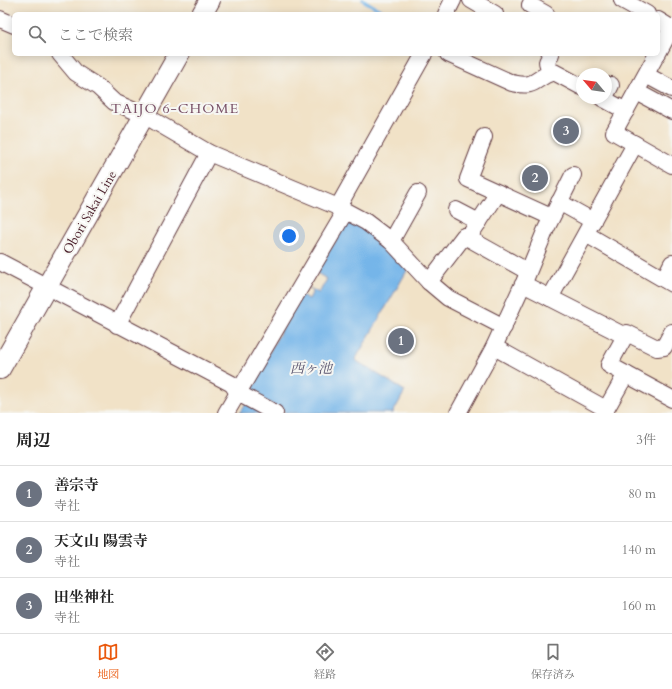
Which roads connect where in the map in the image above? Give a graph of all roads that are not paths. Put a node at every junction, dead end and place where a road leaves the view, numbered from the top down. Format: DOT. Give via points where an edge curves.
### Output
graph roads {
  1 [pos="210,0"];
  2 [pos="453,0"];
  3 [pos="470,0"];
  4 [pos="622,0"];
  5 [pos="203,12"];
  6 [pos="447,12"];
  7 [pos="491,12"];
  8 [pos="643,12"];
  9 [pos="667,25"];
  10 [pos="660,47"];
  11 [pos="62,56"];
  12 [pos="178,56"];
  13 [pos="423,56"];
  14 [pos="452,56"];
  15 [pos="550,56"];
  16 [pos="656,56"];
  17 [pos="550,73"];
  18 [pos="646,74"];
  19 [pos="576,84"];
  20 [pos="672,89"];
  21 [pos="637,92"];
  22 [pos="612,100"];
  23 [pos="626,111"];
  24 [pos="672,111"];
  25 [pos="144,115"];
  26 [pos="484,137"];
  27 [pos="635,144"];
  28 [pos="209,153"];
  29 [pos="672,165"];
  30 [pos="573,175"];
  31 [pos="498,192"];
  32 [pos="418,193"];
  33 [pos="559,202"];
  34 [pos="338,207"];
  35 [pos="456,210"];
  36 [pos="551,218"];
  37 [pos="479,222"];
  38 [pos="589,227"];
  39 [pos="468,238"];
  40 [pos="391,241"];
  41 [pos="0,262"];
  42 [pos="672,264"];
  43 [pos="525,277"];
  44 [pos="668,281"];
  45 [pos="429,282"];
  46 [pos="47,286"];
  47 [pos="550,298"];
  48 [pos="117,325"];
  49 [pos="504,327"];
  50 [pos="672,332"];
  51 [pos="625,336"];
  52 [pos="494,347"];
  53 [pos="0,369"];
  54 [pos="626,374"];
  55 [pos="238,393"];
  56 [pos="672,399"];
  57 [pos="605,411"];
  58 [pos="226,413"];
  59 [pos="275,413"];
  60 [pos="458,413"];
  1 -- 5 [label="main road"];
  2 -- 6 [label="street"];
  3 -- 7 [label="street"];
  4 -- 8 [label="street"];
  9 -- 10 [label="street"];
  11 -- 25 [label="street" via="76,73 98,87 114,102"];
  12 -- 25 [label="main road, Obori Sakai Line"];
  13 -- 34 [label="street"];
  14 -- 17 [label="street" via="523,86 534,84"];
  15 -- 17 [label="street" via="547,62"];
  16 -- 18 [label="street"];
  17 -- 19 [label="street" via="554,72"];
  18 -- 20 [label="street"];
  18 -- 21 [label="street"];
  21 -- 23 [label="street"];
  21 -- 24 [label="street"];
  22 -- 23 [label="street"];
  23 -- 27 [label="street" via="614,132"];
  25 -- 28 [label="street"];
  25 -- 46 [label="main road, Obori Sakai Line"];
  26 -- 31 [label="street" via="468,179"];
  27 -- 29 [label="street"];
  27 -- 38 [label="street"];
  28 -- 34 [label="street"];
  28 -- 48 [label="street"];
  30 -- 33 [label="street"];
  31 -- 36 [label="street"];
  31 -- 37 [label="street"];
  32 -- 40 [label="street"];
  33 -- 36 [label="street"];
  33 -- 38 [label="street"];
  34 -- 40 [label="street" via="366,222"];
  34 -- 55 [label="street" via="342,217"];
  35 -- 37 [label="street"];
  36 -- 43 [label="street"];
  37 -- 39 [label="street"];
  38 -- 44 [label="street"];
  38 -- 47 [label="street"];
  39 -- 43 [label="street"];
  39 -- 45 [label="street" via="464,236"];
  40 -- 45 [label="street"];
  41 -- 46 [label="street"];
  42 -- 44 [label="street"];
  43 -- 47 [label="street"];
  43 -- 49 [label="street"];
  45 -- 49 [label="street" via="448,298"];
  46 -- 48 [label="street"];
  46 -- 53 [label="main road, Obori Sakai Line"];
  47 -- 51 [label="street"];
  48 -- 55 [label="street" via="232,384"];
  49 -- 52 [label="street"];
  50 -- 51 [label="street" via="664,347 657,348 627,333"];
  51 -- 54 [label="street" via="609,365"];
  52 -- 57 [label="street"];
  52 -- 60 [label="street"];
  54 -- 56 [label="street"];
  54 -- 57 [label="street"];
  55 -- 58 [label="street"];
  55 -- 59 [label="street"];
}
